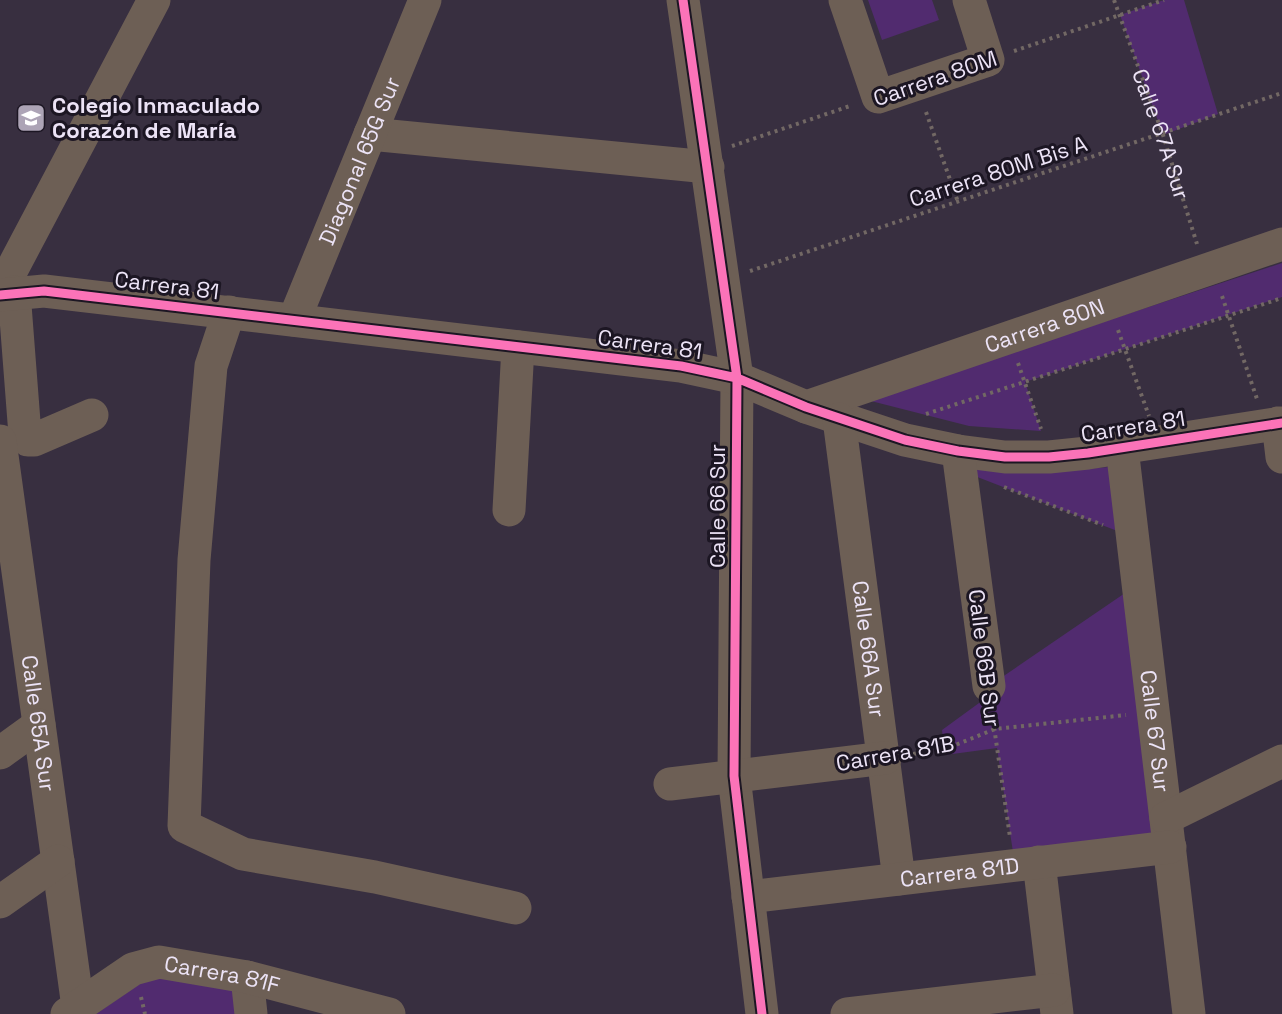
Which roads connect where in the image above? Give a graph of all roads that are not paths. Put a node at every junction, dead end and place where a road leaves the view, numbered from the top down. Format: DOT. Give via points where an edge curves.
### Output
graph roads {
  1 [pos="154,0"];
  2 [pos="425,0"];
  3 [pos="683,0"];
  4 [pos="845,0"];
  5 [pos="969,0"];
  6 [pos="370,134"];
  7 [pos="707,161"];
  8 [pos="1282,244"];
  9 [pos="5,293"];
  10 [pos="229,312"];
  11 [pos="294,320"];
  12 [pos="518,347"];
  13 [pos="737,378"];
  14 [pos="806,407"];
  15 [pos="92,415"];
  16 [pos="1273,416"];
  17 [pos="839,419"];
  18 [pos="0,447"];
  19 [pos="1122,448"];
  20 [pos="1282,457"];
  21 [pos="959,461"];
  22 [pos="508,510"];
  23 [pos="10,596"];
  24 [pos="989,686"];
  25 [pos="39,725"];
  26 [pos="0,753"];
  27 [pos="885,758"];
  28 [pos="1282,761"];
  29 [pos="734,776"];
  30 [pos="670,784"];
  31 [pos="1168,832"];
  32 [pos="58,861"];
  33 [pos="1027,864"];
  34 [pos="899,879"];
  35 [pos="748,897"];
  36 [pos="0,902"];
  37 [pos="515,908"];
  38 [pos="247,977"];
  39 [pos="1056,1002"];
  40 [pos="73,1010"];
  41 [pos="251,1014"];
  42 [pos="385,1014"];
  43 [pos="762,1014"];
  44 [pos="847,1014"];
  45 [pos="1189,1014"];
  1 -- 9 [label="street"];
  2 -- 6 [label="street, Diagonal 65G Sur"];
  3 -- 7 [label="street, Calle 66 Sur"];
  4 -- 5 [label="street, Carrera 80M" via="878,97 988,60"];
  6 -- 7 [label="street"];
  6 -- 11 [label="street, Diagonal 65G Sur"];
  7 -- 13 [label="street, Calle 66 Sur"];
  8 -- 14 [label="street, Carrera 80N"];
  9 -- 10 [label="street, Carrera 81" via="44,291"];
  9 -- 15 [label="street" via="28,440"];
  10 -- 11 [label="street, Carrera 81"];
  10 -- 37 [label="street" via="211,366 199,503 184,826 243,854 375,877"];
  11 -- 12 [label="street, Carrera 81"];
  12 -- 13 [label="street, Carrera 81" via="681,366"];
  12 -- 22 [label="street"];
  13 -- 14 [label="street, Carrera 81"];
  13 -- 29 [label="street, Calle 66 Sur"];
  14 -- 17 [label="street, Carrera 81"];
  16 -- 19 [label="street, Carrera 81"];
  16 -- 20 [label="street"];
  17 -- 21 [label="street, Carrera 81"];
  17 -- 27 [label="street, Calle 66A Sur"];
  18 -- 23 [label="street, Calle 65A Sur"];
  19 -- 21 [label="street, Carrera 81" via="1049,458"];
  19 -- 31 [label="street, Calle 67 Sur"];
  21 -- 24 [label="street, Calle 66B Sur"];
  23 -- 25 [label="street, Calle 65A Sur"];
  25 -- 26 [label="street"];
  25 -- 32 [label="street, Calle 65A Sur"];
  27 -- 29 [label="street, Carrera 81B"];
  27 -- 34 [label="street, Calle 66A Sur"];
  28 -- 31 [label="street, Carrera 81D"];
  29 -- 30 [label="street, Carrera 81B"];
  29 -- 35 [label="street, Calle 66 Sur"];
  31 -- 33 [label="street, Carrera 81D"];
  31 -- 45 [label="street, Calle 67 Sur"];
  32 -- 36 [label="street"];
  32 -- 40 [label="street, Calle 65A Sur"];
  33 -- 34 [label="street, Carrera 81D"];
  33 -- 39 [label="street"];
  34 -- 35 [label="street, Carrera 81D"];
  35 -- 43 [label="street, Calle 66 Sur"];
  38 -- 40 [label="street, Carrera 81F" via="159,962 133,969"];
  38 -- 41 [label="street"];
  38 -- 42 [label="street, Carrera 81F"];
  39 -- 44 [label="street"];
}
